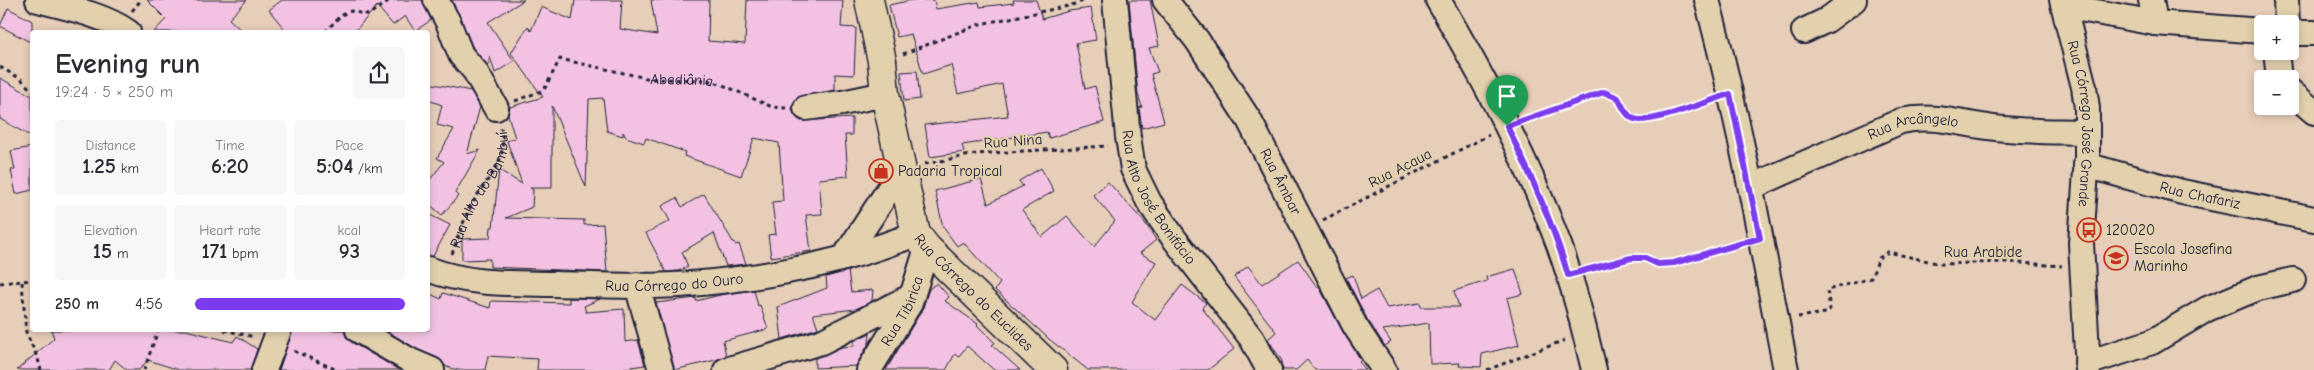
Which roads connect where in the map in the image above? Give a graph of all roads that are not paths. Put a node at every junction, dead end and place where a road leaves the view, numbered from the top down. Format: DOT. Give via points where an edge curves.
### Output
graph roads {
  1 [pos="38,0"];
  2 [pos="436,0"];
  3 [pos="869,0"];
  4 [pos="1115,0"];
  5 [pos="1165,0"];
  6 [pos="1438,0"];
  7 [pos="1707,0"];
  8 [pos="1854,0"];
  9 [pos="2151,0"];
  10 [pos="2286,0"];
  11 [pos="2063,3"];
  12 [pos="2287,15"];
  13 [pos="2155,23"];
  14 [pos="125,30"];
  15 [pos="2254,30"];
  16 [pos="1804,31"];
  17 [pos="2299,33"];
  18 [pos="2314,33"];
  19 [pos="885,94"];
  20 [pos="2299,98"];
  21 [pos="496,108"];
  22 [pos="806,108"];
  23 [pos="2314,112"];
  24 [pos="2087,132"];
  25 [pos="2086,165"];
  26 [pos="900,170"];
  27 [pos="1751,186"];
  28 [pos="2314,219"];
  29 [pos="921,241"];
  30 [pos="844,258"];
  31 [pos="436,273"];
  32 [pos="2293,280"];
  33 [pos="638,284"];
  34 [pos="912,296"];
  35 [pos="361,332"];
  36 [pos="276,336"];
  37 [pos="2087,367"];
  38 [pos="875,368"];
  39 [pos="264,370"];
  40 [pos="432,370"];
  41 [pos="661,370"];
  42 [pos="726,370"];
  43 [pos="1053,370"];
  44 [pos="1269,370"];
  45 [pos="1384,370"];
  46 [pos="1594,370"];
  47 [pos="1786,370"];
  1 -- 14 [label="street" via="81,11"];
  2 -- 21 [label="street, Rua Alto do Bambuí" via="461,56 475,71"];
  3 -- 19 [label="main road, Rua Córrego do Euclides" via="882,61"];
  4 -- 44 [label="street, Rua Alto José Bonifácio" via="1133,169 1149,202 1252,339"];
  5 -- 45 [label="street, Rua Âmbar" via="1236,98 1355,326"];
  6 -- 46 [label="street" via="1488,86 1529,172 1559,246"];
  7 -- 27 [label="street"];
  8 -- 16 [label="street" via="1827,20"];
  9 -- 13 [label="street"];
  10 -- 12 [label="street"];
  11 -- 13 [label="street"];
  11 -- 24 [label="street, Rua Córrego José Grande" via="2084,86"];
  13 -- 15 [label="street"];
  17 -- 18 [label="street"];
  19 -- 22 [label="street"];
  19 -- 26 [label="main road, Rua Córrego do Euclides"];
  20 -- 23 [label="street"];
  24 -- 25 [label="street, Rua Córrego José Grande"];
  24 -- 27 [label="street, Rua Arcângelo" via="2004,129 1928,117 1914,118"];
  25 -- 28 [label="street, Rua Chafariz" via="2182,192"];
  25 -- 37 [label="street, Rua Córrego José Grande" via="2081,216"];
  26 -- 29 [label="main road, Rua Córrego do Euclides"];
  26 -- 30 [label="street"];
  27 -- 47 [label="street"];
  29 -- 30 [label="street, Rua Córrego do Ouro"];
  29 -- 34 [label="street, Rua Tibirica"];
  29 -- 43 [label="main road, Rua Córrego do Euclides"];
  30 -- 33 [label="street, Rua Córrego do Ouro" via="689,284"];
  31 -- 33 [label="street, Rua Córrego do Ouro" via="475,282"];
  32 -- 37 [label="street" via="2250,291 2207,309 2152,342"];
  33 -- 41 [label="street"];
  34 -- 38 [label="street, Rua Tibirica"];
  34 -- 42 [label="street" via="821,342"];
  35 -- 40 [label="street"];
  36 -- 39 [label="street"];
}
